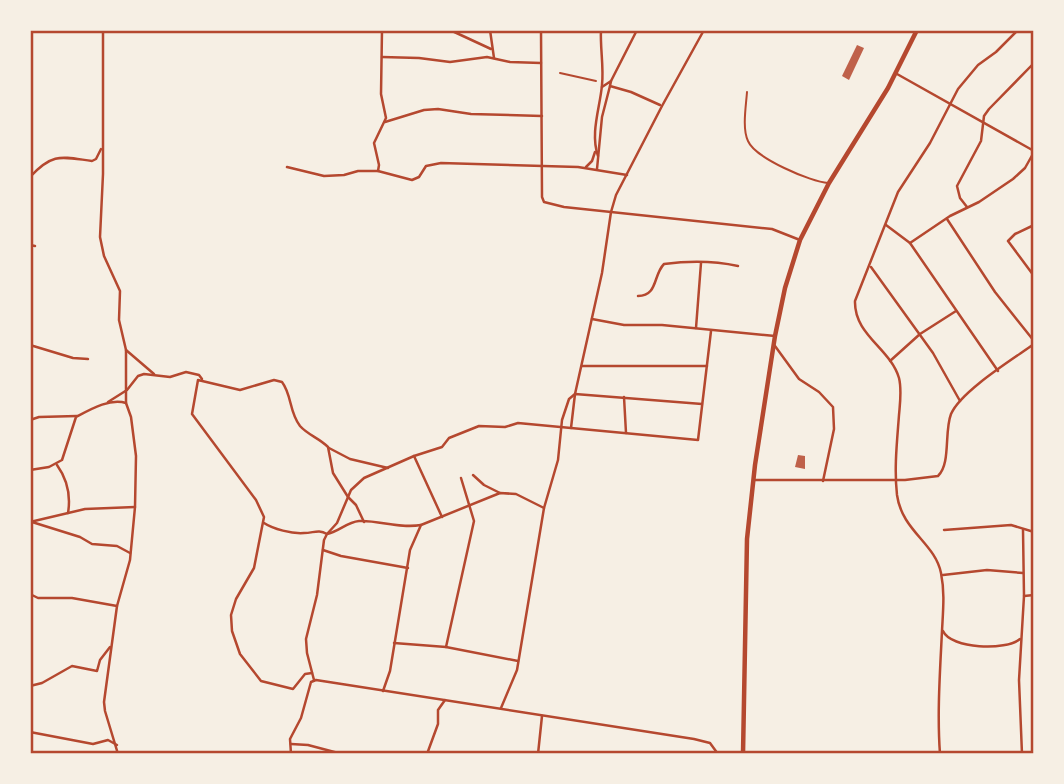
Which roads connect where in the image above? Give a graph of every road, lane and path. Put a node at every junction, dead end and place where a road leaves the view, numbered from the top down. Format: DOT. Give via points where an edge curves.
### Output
graph roads {
  1 [pos="103,30"];
  2 [pos="382,30"];
  3 [pos="450,30"];
  4 [pos="490,30"];
  5 [pos="541,30"];
  6 [pos="601,30"];
  7 [pos="637,30"];
  8 [pos="704,30"];
  9 [pos="917,30"];
  10 [pos="1018,30"];
  11 [pos="491,49"];
  12 [pos="382,57"];
  13 [pos="494,58"];
  14 [pos="541,63"];
  15 [pos="1034,63"];
  16 [pos="560,73"];
  17 [pos="895,73"];
  18 [pos="611,81"];
  19 [pos="610,86"];
  20 [pos="602,87"];
  21 [pos="747,92"];
  22 [pos="951,104"];
  23 [pos="662,106"];
  24 [pos="542,116"];
  25 [pos="385,122"];
  26 [pos="983,122"];
  27 [pos="102,146"];
  28 [pos="596,149"];
  29 [pos="1034,152"];
  30 [pos="598,156"];
  31 [pos="541,165"];
  32 [pos="287,167"];
  33 [pos="585,168"];
  34 [pos="597,169"];
  35 [pos="378,171"];
  36 [pos="627,175"];
  37 [pos="30,177"];
  38 [pos="829,183"];
  39 [pos="967,206"];
  40 [pos="611,212"];
  41 [pos="947,218"];
  42 [pos="886,225"];
  43 [pos="1034,225"];
  44 [pos="800,240"];
  45 [pos="909,243"];
  46 [pos="30,245"];
  47 [pos="35,246"];
  48 [pos="701,263"];
  49 [pos="738,266"];
  50 [pos="870,266"];
  51 [pos="1034,276"];
  52 [pos="638,296"];
  53 [pos="956,311"];
  54 [pos="592,319"];
  55 [pos="696,328"];
  56 [pos="711,331"];
  57 [pos="920,334"];
  58 [pos="775,337"];
  59 [pos="1034,342"];
  60 [pos="774,344"];
  61 [pos="30,345"];
  62 [pos="126,350"];
  63 [pos="88,359"];
  64 [pos="890,361"];
  65 [pos="582,366"];
  66 [pos="707,366"];
  67 [pos="998,371"];
  68 [pos="154,374"];
  69 [pos="202,379"];
  70 [pos="127,390"];
  71 [pos="575,394"];
  72 [pos="624,397"];
  73 [pos="960,401"];
  74 [pos="106,403"];
  75 [pos="126,403"];
  76 [pos="702,404"];
  77 [pos="77,416"];
  78 [pos="30,421"];
  79 [pos="561,427"];
  80 [pos="571,428"];
  81 [pos="626,433"];
  82 [pos="328,447"];
  83 [pos="414,456"];
  84 [pos="57,465"];
  85 [pos="388,468"];
  86 [pos="30,470"];
  87 [pos="472,475"];
  88 [pos="461,478"];
  89 [pos="754,480"];
  90 [pos="895,480"];
  91 [pos="823,481"];
  92 [pos="342,486"];
  93 [pos="354,487"];
  94 [pos="500,493"];
  95 [pos="348,497"];
  96 [pos="468,505"];
  97 [pos="135,507"];
  98 [pos="544,508"];
  99 [pos="68,513"];
  100 [pos="443,517"];
  101 [pos="30,522"];
  102 [pos="364,522"];
  103 [pos="264,523"];
  104 [pos="421,525"];
  105 [pos="272,527"];
  106 [pos="261,530"];
  107 [pos="944,530"];
  108 [pos="1023,530"];
  109 [pos="1034,532"];
  110 [pos="327,534"];
  111 [pos="323,550"];
  112 [pos="130,553"];
  113 [pos="409,568"];
  114 [pos="1023,573"];
  115 [pos="942,575"];
  116 [pos="30,594"];
  117 [pos="1024,596"];
  118 [pos="1034,596"];
  119 [pos="117,606"];
  120 [pos="942,627"];
  121 [pos="1020,639"];
  122 [pos="394,643"];
  123 [pos="110,647"];
  124 [pos="446,647"];
  125 [pos="519,661"];
  126 [pos="312,673"];
  127 [pos="314,680"];
  128 [pos="30,686"];
  129 [pos="383,691"];
  130 [pos="445,700"];
  131 [pos="500,709"];
  132 [pos="542,715"];
  133 [pos="30,732"];
  134 [pos="289,744"];
  135 [pos="117,745"];
  136 [pos="118,754"];
  137 [pos="291,754"];
  138 [pos="342,754"];
  139 [pos="427,754"];
  140 [pos="538,754"];
  141 [pos="718,754"];
  142 [pos="743,754"];
  143 [pos="940,754"];
  144 [pos="1022,754"];
  1 -- 27 [label="street"];
  2 -- 12 [label="street"];
  3 -- 11 [label="street"];
  4 -- 11 [label="street"];
  5 -- 14 [label="street"];
  6 -- 20 [label="street"];
  7 -- 18 [label="street"];
  8 -- 23 [label="street"];
  9 -- 17 [label="main road"];
  10 -- 22 [label="street" via="968,75"];
  11 -- 13 [label="street"];
  12 -- 13 [label="street" via="450,62"];
  12 -- 25 [label="street"];
  13 -- 14 [label="street"];
  14 -- 24 [label="street"];
  15 -- 26 [label="street" via="995,101"];
  16 -- 20 [label="path" via="593,80"];
  17 -- 22 [label="street"];
  17 -- 38 [label="main road"];
  18 -- 19 [label="street"];
  18 -- 20 [label="street"];
  19 -- 23 [label="street"];
  19 -- 30 [label="street"];
  20 -- 28 [label="street"];
  21 -- 38 [label="lane" via="746,138 754,150 813,181"];
  22 -- 26 [label="street"];
  22 -- 42 [label="street" via="898,192"];
  23 -- 36 [label="street"];
  24 -- 25 [label="street" via="438,109"];
  24 -- 31 [label="street"];
  25 -- 35 [label="street" via="374,144"];
  26 -- 29 [label="street"];
  26 -- 39 [label="street" via="981,141 957,186"];
  27 -- 37 [label="street" via="95,160 60,156"];
  27 -- 62 [label="street" via="100,237 120,290 119,320"];
  28 -- 30 [label="street"];
  28 -- 33 [label="street"];
  29 -- 39 [label="street" via="1020,174"];
  30 -- 34 [label="street"];
  31 -- 33 [label="street"];
  31 -- 35 [label="street" via="434,163 412,180"];
  31 -- 40 [label="street" via="544,202"];
  32 -- 35 [label="street" via="324,176"];
  33 -- 34 [label="street"];
  34 -- 36 [label="street"];
  36 -- 40 [label="street"];
  38 -- 44 [label="main road"];
  39 -- 41 [label="street"];
  40 -- 44 [label="street" via="772,229"];
  40 -- 54 [label="street"];
  41 -- 45 [label="street"];
  41 -- 59 [label="street"];
  42 -- 45 [label="street"];
  42 -- 50 [label="street"];
  43 -- 51 [label="street" via="1008,241"];
  44 -- 58 [label="main road"];
  45 -- 53 [label="street"];
  46 -- 47 [label="street"];
  48 -- 49 [label="street"];
  48 -- 52 [label="street" via="662,265 651,292"];
  48 -- 55 [label="street"];
  50 -- 57 [label="street"];
  50 -- 64 [label="street" via="857,293 855,314"];
  53 -- 57 [label="street"];
  53 -- 67 [label="street"];
  54 -- 55 [label="street"];
  54 -- 65 [label="street"];
  55 -- 56 [label="street"];
  56 -- 58 [label="street"];
  56 -- 66 [label="street"];
  57 -- 64 [label="street"];
  57 -- 73 [label="street"];
  58 -- 60 [label="main road"];
  59 -- 67 [label="street"];
  60 -- 89 [label="main road"];
  60 -- 91 [label="street" via="799,379 833,407 834,429"];
  61 -- 63 [label="street"];
  62 -- 68 [label="street"];
  62 -- 70 [label="street"];
  64 -- 90 [label="street" via="900,380"];
  65 -- 66 [label="street"];
  65 -- 71 [label="street"];
  66 -- 76 [label="street"];
  67 -- 73 [label="street"];
  68 -- 69 [label="street" via="170,377 186,372"];
  68 -- 70 [label="street" via="138,376"];
  69 -- 82 [label="street" via="240,390 280,380 300,425"];
  69 -- 103 [label="street" via="195,388 192,414 256,500"];
  70 -- 74 [label="street"];
  70 -- 75 [label="street"];
  71 -- 72 [label="street"];
  71 -- 79 [label="street" via="569,399"];
  71 -- 80 [label="street"];
  72 -- 76 [label="street"];
  72 -- 81 [label="street"];
  73 -- 90 [label="street" via="948,424 941,474"];
  74 -- 75 [label="street"];
  74 -- 77 [label="street"];
  75 -- 97 [label="street" via="135,441"];
  76 -- 81 [label="street" via="698,440"];
  77 -- 78 [label="street"];
  77 -- 84 [label="street"];
  79 -- 80 [label="street"];
  79 -- 83 [label="street" via="480,426"];
  79 -- 98 [label="street" via="558,460"];
  80 -- 81 [label="street"];
  82 -- 85 [label="street" via="350,459"];
  82 -- 92 [label="street" via="333,473"];
  83 -- 85 [label="street"];
  83 -- 100 [label="street"];
  84 -- 86 [label="street"];
  84 -- 99 [label="street" via="65,477"];
  85 -- 93 [label="street"];
  87 -- 94 [label="street"];
  88 -- 96 [label="street"];
  89 -- 91 [label="street"];
  89 -- 142 [label="main road" via="746,563"];
  90 -- 91 [label="street"];
  90 -- 115 [label="street" via="906,523 937,559"];
  92 -- 93 [label="street"];
  92 -- 95 [label="street"];
  93 -- 95 [label="street"];
  94 -- 96 [label="street"];
  94 -- 98 [label="street" via="516,494"];
  95 -- 102 [label="street"];
  95 -- 110 [label="street"];
  96 -- 100 [label="street"];
  96 -- 124 [label="street" via="474,521"];
  97 -- 99 [label="street"];
  97 -- 112 [label="street"];
  98 -- 125 [label="street"];
  99 -- 101 [label="street"];
  100 -- 104 [label="street"];
  101 -- 112 [label="street"];
  102 -- 104 [label="street"];
  102 -- 110 [label="street"];
  103 -- 105 [label="street"];
  103 -- 106 [label="street"];
  104 -- 113 [label="street" via="413,539"];
  105 -- 106 [label="street"];
  105 -- 110 [label="street"];
  106 -- 126 [label="street" via="254,568 231,615 240,654 265,683 293,688 305,674"];
  107 -- 108 [label="street" via="1007,525"];
  108 -- 109 [label="street"];
  108 -- 114 [label="street"];
  110 -- 111 [label="street"];
  111 -- 113 [label="street"];
  111 -- 126 [label="street" via="306,639"];
  112 -- 119 [label="street"];
  113 -- 122 [label="street"];
  114 -- 115 [label="street" via="987,570"];
  114 -- 117 [label="street"];
  115 -- 120 [label="street"];
  116 -- 119 [label="street"];
  117 -- 118 [label="street"];
  117 -- 121 [label="street"];
  119 -- 123 [label="street"];
  120 -- 121 [label="street" via="946,637 967,645 1012,645"];
  120 -- 143 [label="street"];
  121 -- 144 [label="street"];
  122 -- 124 [label="street"];
  122 -- 129 [label="street"];
  123 -- 128 [label="street" via="97,671 72,666"];
  123 -- 135 [label="street" via="105,711"];
  124 -- 125 [label="street"];
  125 -- 131 [label="street"];
  126 -- 127 [label="street"];
  127 -- 129 [label="street"];
  127 -- 134 [label="street"];
  129 -- 130 [label="street"];
  130 -- 131 [label="street"];
  130 -- 139 [label="street"];
  131 -- 132 [label="street"];
  132 -- 140 [label="street"];
  132 -- 141 [label="street" via="699,740 709,743"];
  133 -- 135 [label="street" via="93,744 108,740"];
  134 -- 137 [label="street"];
  134 -- 138 [label="street"];
  135 -- 136 [label="street"];
}
